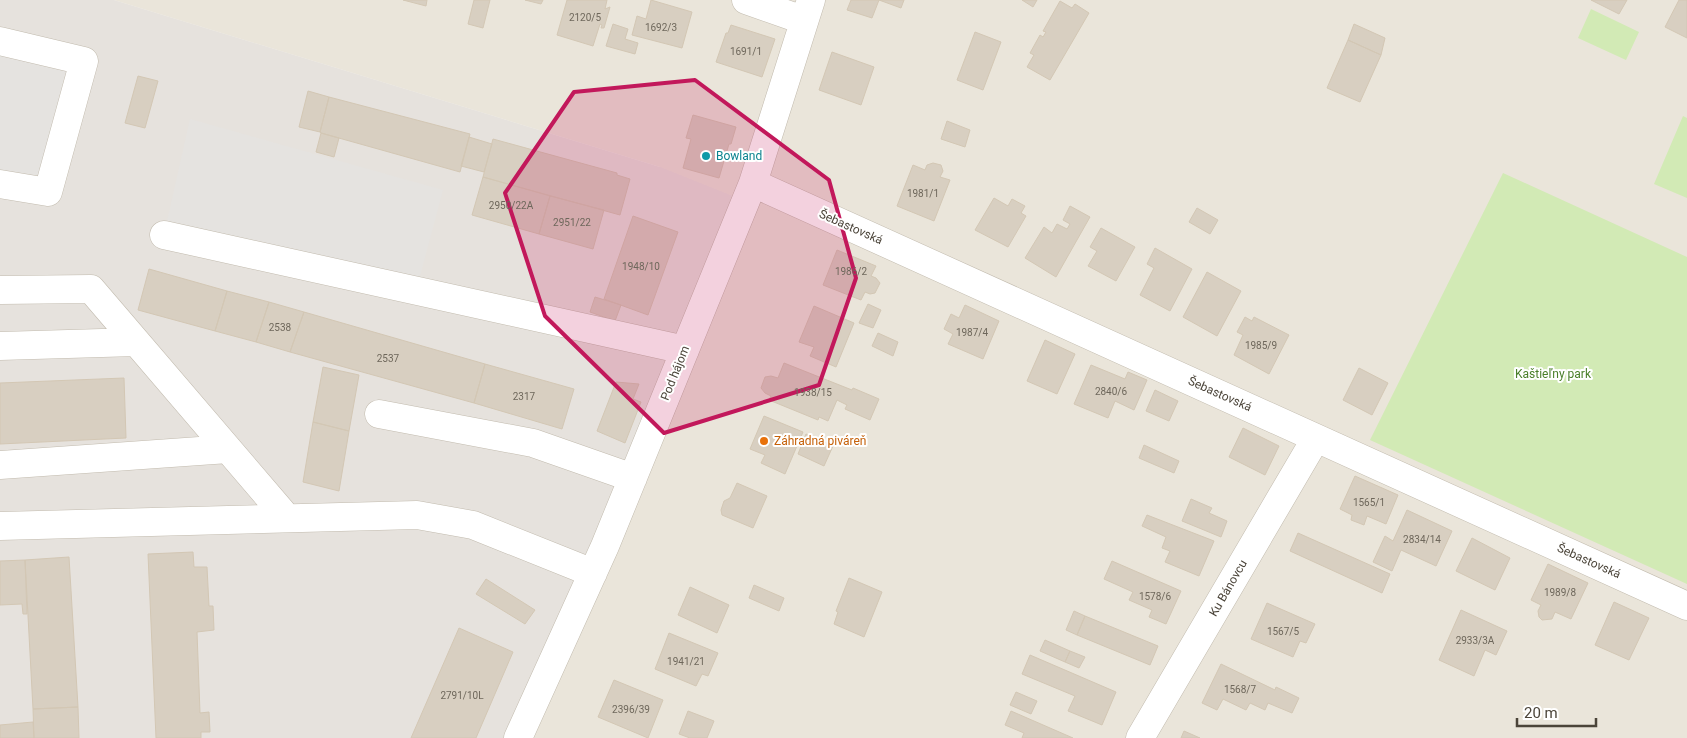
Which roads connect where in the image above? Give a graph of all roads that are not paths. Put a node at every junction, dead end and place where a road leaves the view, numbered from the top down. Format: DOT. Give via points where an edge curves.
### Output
graph roads {
  1 [pos="746,0"];
  2 [pos="807,10"];
  3 [pos="0,41"];
  4 [pos="753,183"];
  5 [pos="0,184"];
  6 [pos="164,234"];
  7 [pos="0,290"];
  8 [pos="136,342"];
  9 [pos="0,346"];
  10 [pos="685,350"];
  11 [pos="379,414"];
  12 [pos="1316,438"];
  13 [pos="228,449"];
  14 [pos="0,465"];
  15 [pos="633,478"];
  16 [pos="287,518"];
  17 [pos="0,526"];
  18 [pos="593,573"];
  19 [pos="1687,606"];
  20 [pos="518,738"];
  21 [pos="1140,738"];
  1 -- 2 [label="street"];
  2 -- 4 [label="street, Pod hájom"];
  3 -- 5 [label="street" via="84,61 48,192"];
  4 -- 10 [label="street, Pod hájom"];
  4 -- 12 [label="street, Šebastovská"];
  6 -- 10 [label="street"];
  7 -- 8 [label="street" via="91,289"];
  8 -- 9 [label="street"];
  8 -- 13 [label="street"];
  10 -- 15 [label="street, Pod hájom"];
  11 -- 15 [label="street" via="533,443"];
  12 -- 19 [label="street, Šebastovská"];
  12 -- 21 [label="street, Ku Bánovcu"];
  13 -- 14 [label="street"];
  13 -- 16 [label="street"];
  15 -- 18 [label="street, Pod hájom"];
  16 -- 17 [label="street"];
  16 -- 18 [label="street" via="417,515 473,524"];
  18 -- 20 [label="street, Pod hájom"];
}
